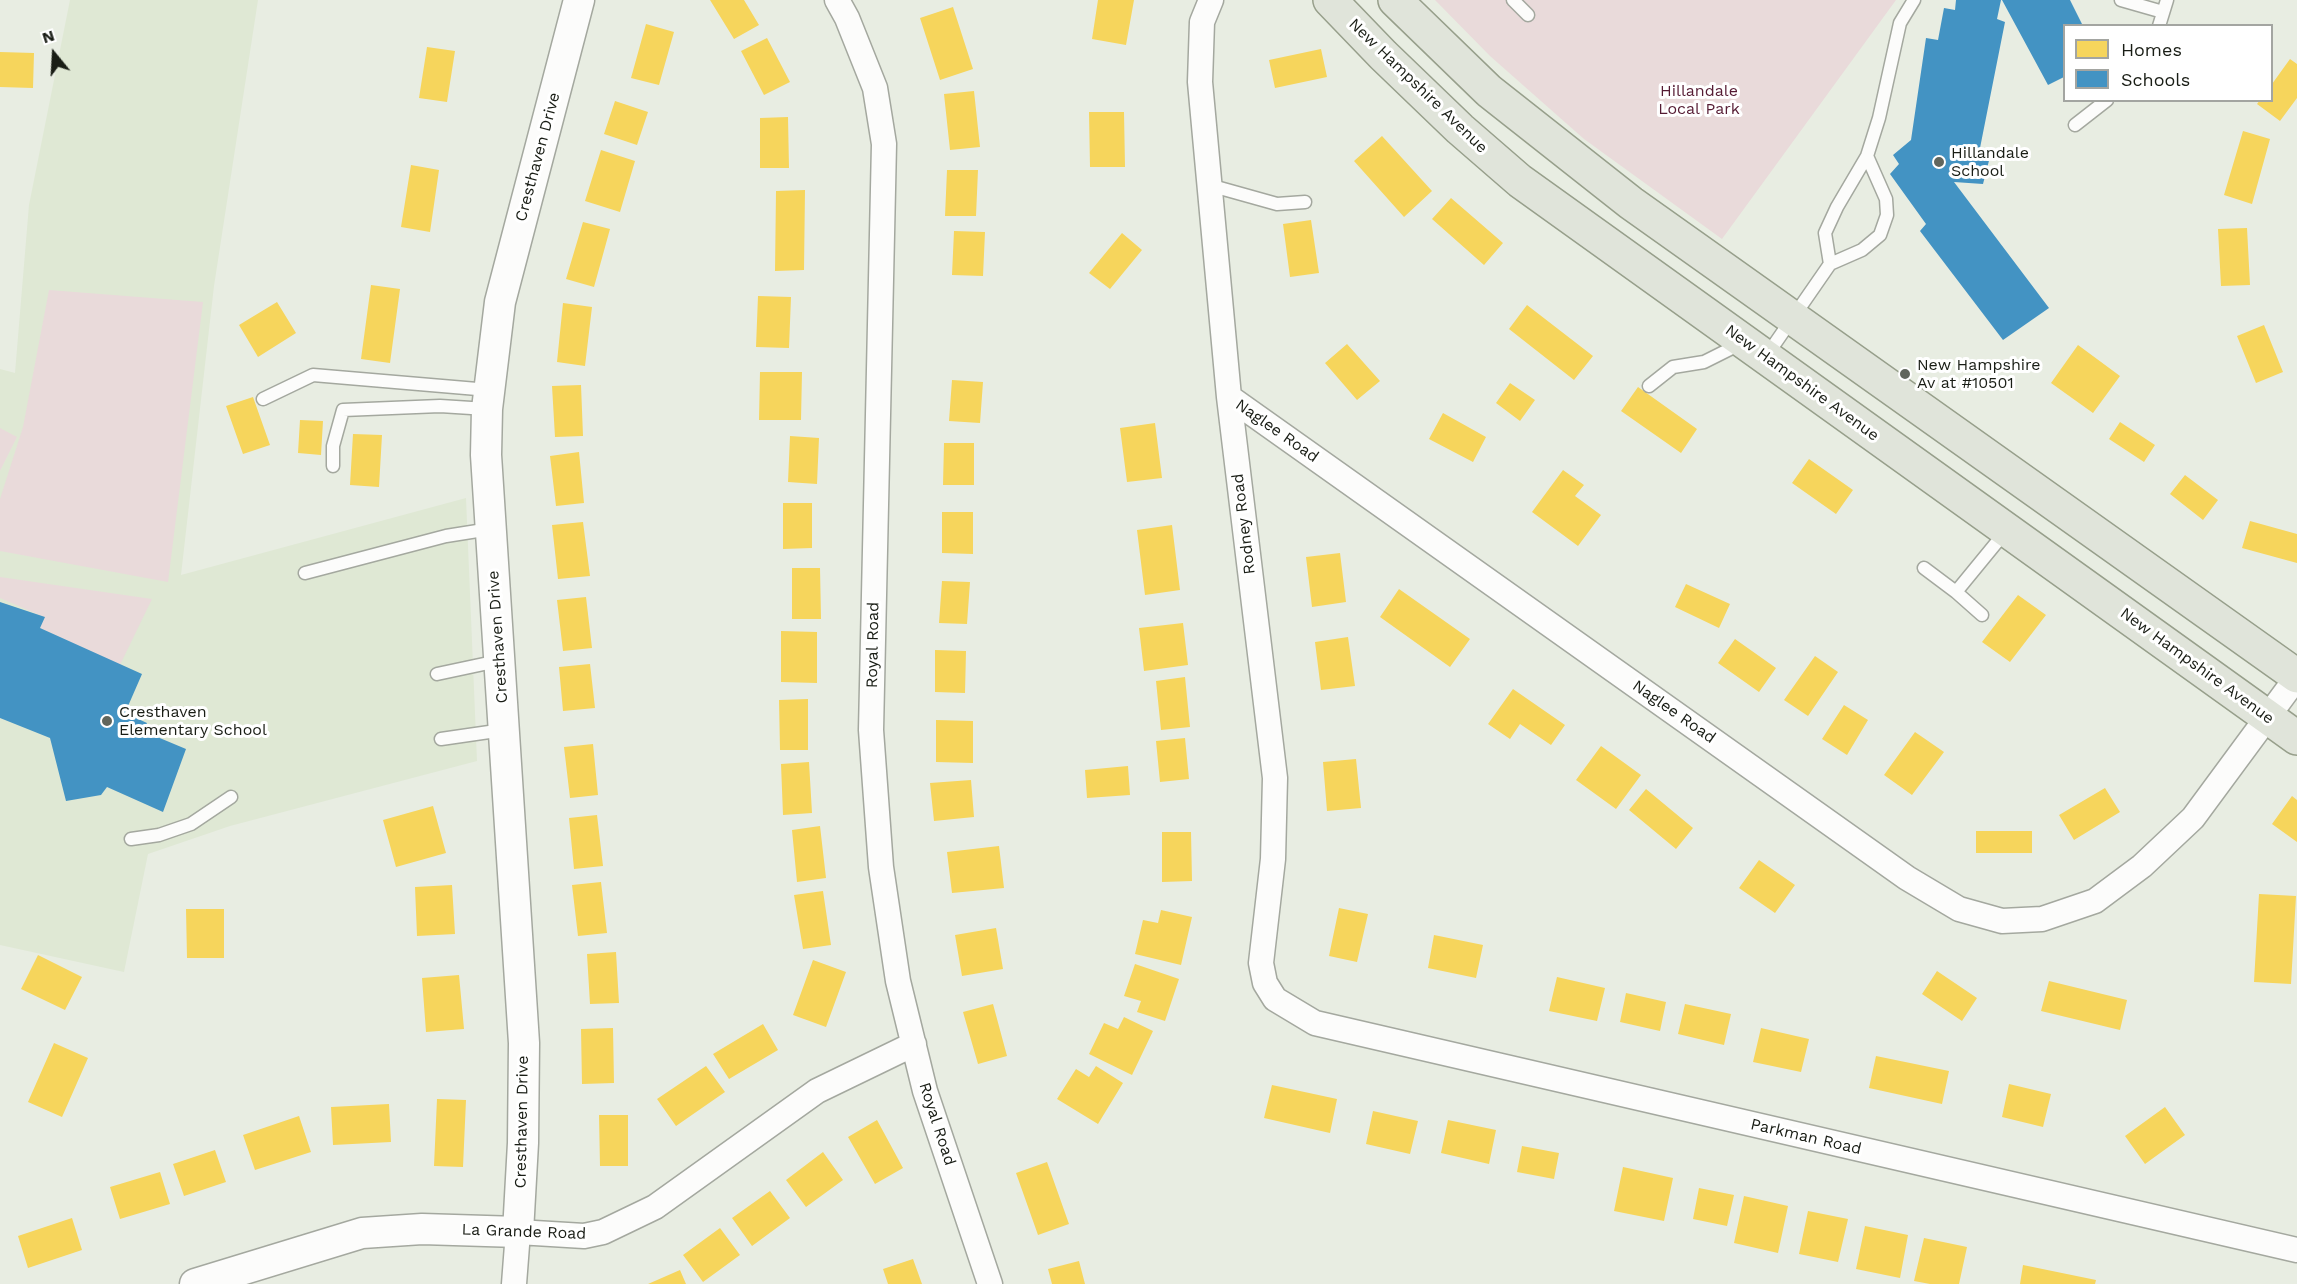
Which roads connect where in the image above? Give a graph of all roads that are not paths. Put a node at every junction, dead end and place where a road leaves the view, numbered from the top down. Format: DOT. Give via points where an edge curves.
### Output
graph roads {
  1 [pos="579,0"];
  2 [pos="837,0"];
  3 [pos="1211,0"];
  4 [pos="1330,0"];
  5 [pos="1395,0"];
  6 [pos="1513,0"];
  7 [pos="1914,0"];
  8 [pos="2121,0"];
  9 [pos="2165,6"];
  10 [pos="1528,15"];
  11 [pos="2160,24"];
  12 [pos="2104,102"];
  13 [pos="2075,125"];
  14 [pos="1867,156"];
  15 [pos="1209,185"];
  16 [pos="1305,202"];
  17 [pos="1830,264"];
  18 [pos="1792,318"];
  19 [pos="1754,350"];
  20 [pos="1649,386"];
  21 [pos="1228,397"];
  22 [pos="263,399"];
  23 [pos="488,400"];
  24 [pos="333,466"];
  25 [pos="491,528"];
  26 [pos="2007,530"];
  27 [pos="1924,568"];
  28 [pos="305,573"];
  29 [pos="1956,592"];
  30 [pos="1982,615"];
  31 [pos="499,661"];
  32 [pos="436,674"];
  33 [pos="2297,676"];
  34 [pos="2268,717"];
  35 [pos="504,730"];
  36 [pos="2297,738"];
  37 [pos="441,739"];
  38 [pos="231,797"];
  39 [pos="131,839"];
  40 [pos="1315,1023"];
  41 [pos="914,1044"];
  42 [pos="518,1232"];
  43 [pos="2297,1251"];
  44 [pos="206,1282"];
  45 [pos="514,1284"];
  46 [pos="990,1284"];
  1 -- 23 [label="street, Cresthaven Drive" via="500,302"];
  2 -- 41 [label="street, Royal Road" via="875,88 884,144 871,730 880,867 898,981"];
  3 -- 15 [label="street, Rodney Road" via="1202,22 1200,82"];
  4 -- 19 [label="main road, New Hampshire Avenue" via="1460,129 1520,181"];
  5 -- 18 [label="main road" via="1489,91 1631,203"];
  6 -- 10 [label="lane"];
  7 -- 14 [label="lane" via="1900,23"];
  8 -- 9 [label="lane"];
  9 -- 11 [label="lane"];
  12 -- 13 [label="lane"];
  14 -- 17 [label="lane" via="1825,233"];
  14 -- 17 [label="lane" via="1886,199 1887,215 1880,235 1862,250"];
  15 -- 16 [label="lane" via="1277,204"];
  15 -- 21 [label="street, Rodney Road"];
  17 -- 18 [label="lane"];
  18 -- 19 [label="lane"];
  18 -- 33 [label="main road"];
  19 -- 20 [label="lane" via="1673,367"];
  19 -- 26 [label="main road, New Hampshire Avenue"];
  21 -- 34 [label="street, Naglee Road" via="1907,878 1959,909 2002,921 2042,919 2095,901 2142,866 2193,818"];
  21 -- 40 [label="street, Rodney Road" via="1275,778 1273,859 1261,963 1265,982 1275,999"];
  22 -- 23 [label="lane" via="313,375"];
  23 -- 24 [label="lane" via="343,410 333,446"];
  23 -- 25 [label="street, Cresthaven Drive" via="486,454"];
  25 -- 28 [label="lane"];
  25 -- 31 [label="street, Cresthaven Drive"];
  26 -- 29 [label="lane"];
  26 -- 34 [label="main road, New Hampshire Avenue"];
  27 -- 29 [label="lane"];
  29 -- 30 [label="lane"];
  31 -- 32 [label="lane"];
  31 -- 35 [label="street, Cresthaven Drive"];
  33 -- 34 [label="street, Naglee Road"];
  34 -- 36 [label="main road, New Hampshire Avenue"];
  35 -- 37 [label="lane"];
  35 -- 42 [label="street, Cresthaven Drive" via="524,1043 524,1143"];
  38 -- 39 [label="lane" via="191,824 159,836"];
  40 -- 43 [label="street, Parkman Road"];
  41 -- 42 [label="street, La Grande Road" via="817,1091 655,1207 603,1232 584,1236"];
  41 -- 46 [label="street, Royal Road" via="925,1092"];
  42 -- 44 [label="street, La Grande Road" via="422,1229 362,1233"];
  42 -- 45 [label="street, Cresthaven Drive"];
}
